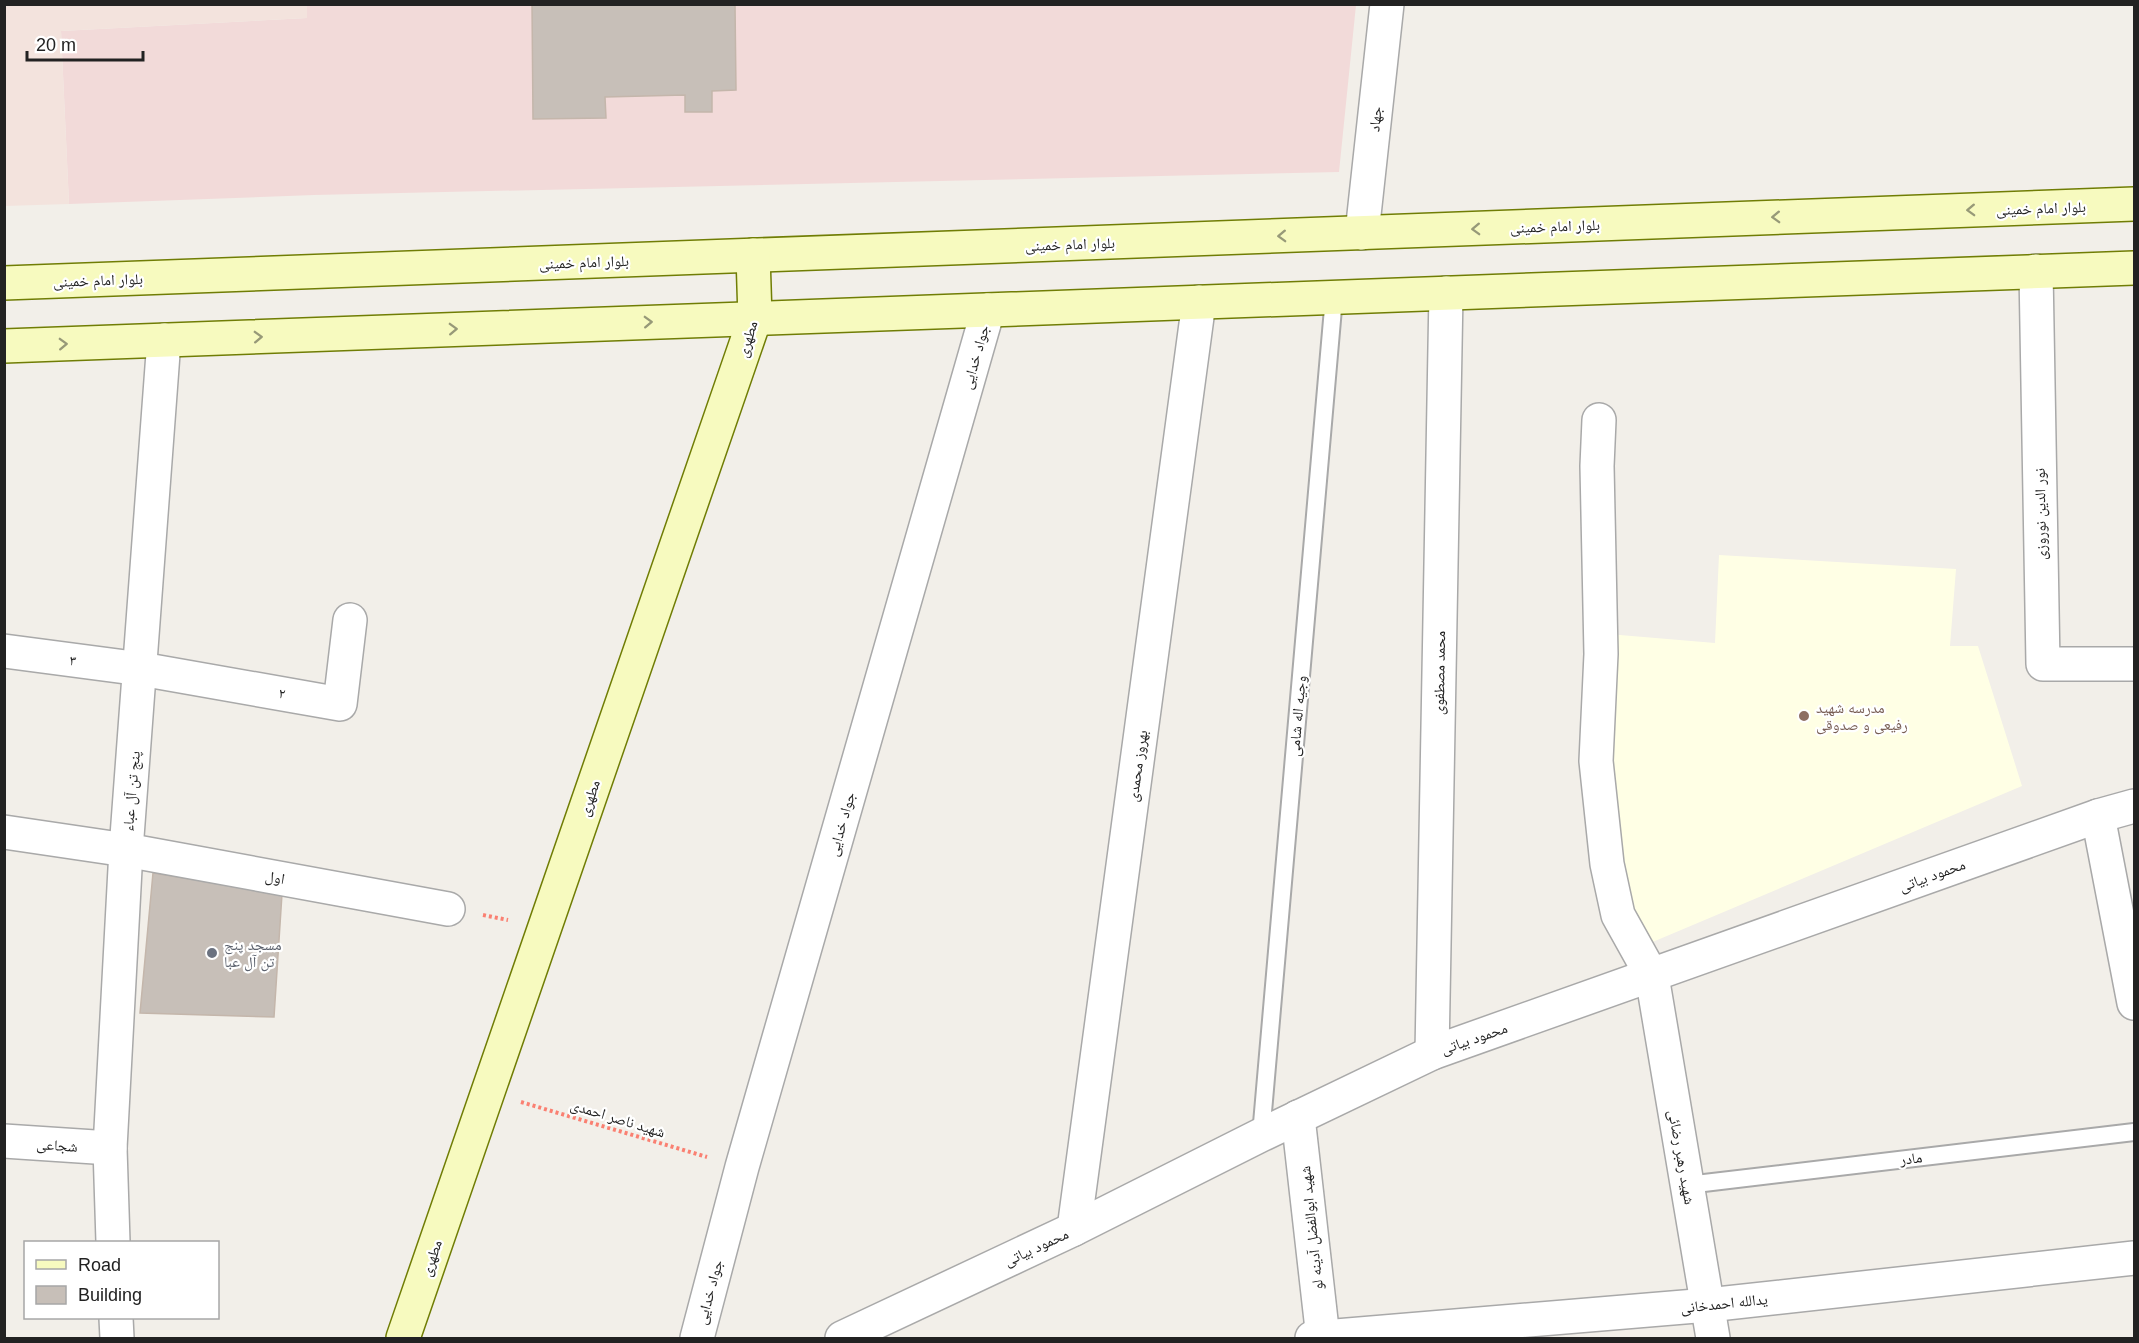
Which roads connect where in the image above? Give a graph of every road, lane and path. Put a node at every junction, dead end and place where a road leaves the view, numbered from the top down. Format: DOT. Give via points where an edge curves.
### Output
graph roads {
  1 [pos="1387,4"];
  2 [pos="2134,204"];
  3 [pos="1362,233"];
  4 [pos="753,255"];
  5 [pos="2134,267"];
  6 [pos="2036,271"];
  7 [pos="4,283"];
  8 [pos="1446,293"];
  9 [pos="1334,297"];
  10 [pos="1199,302"];
  11 [pos="988,310"];
  12 [pos="755,318"];
  13 [pos="164,340"];
  14 [pos="4,346"];
  15 [pos="1599,420"];
  16 [pos="351,620"];
  17 [pos="4,651"];
  18 [pos="2134,664"];
  19 [pos="141,669"];
  20 [pos="2134,806"];
  21 [pos="2098,816"];
  22 [pos="4,832"];
  23 [pos="126,850"];
  24 [pos="448,909"];
  25 [pos="545,927"];
  26 [pos="1652,976"];
  27 [pos="2134,1003"];
  28 [pos="1432,1053"];
  29 [pos="487,1092"];
  30 [pos="1299,1117"];
  31 [pos="2134,1132"];
  32 [pos="1261,1136"];
  33 [pos="4,1141"];
  34 [pos="110,1148"];
  35 [pos="742,1167"];
  36 [pos="1687,1185"];
  37 [pos="1074,1229"];
  38 [pos="113,1241"];
  39 [pos="2134,1258"];
  40 [pos="1708,1305"];
  41 [pos="116,1319"];
  42 [pos="117,1338"];
  43 [pos="403,1338"];
  44 [pos="697,1338"];
  45 [pos="842,1338"];
  46 [pos="1312,1338"];
  47 [pos="1323,1338"];
  48 [pos="1713,1338"];
  1 -- 3 [label="street, جهاد"];
  2 -- 3 [label="main road, بلوار امام خمینی, one-way"];
  3 -- 4 [label="main road, بلوار امام خمینی, one-way"];
  4 -- 7 [label="main road, بلوار امام خمینی"];
  4 -- 12 [label="main road, مطهری"];
  5 -- 6 [label="main road"];
  6 -- 8 [label="main road"];
  6 -- 18 [label="street, نور الدین نوروزی" via="2043,664"];
  8 -- 9 [label="main road"];
  8 -- 28 [label="street, محمد مصطفوی"];
  9 -- 10 [label="main road"];
  9 -- 32 [label="lane, وجیه اله شامی"];
  10 -- 11 [label="main road"];
  10 -- 37 [label="street, بهروز محمدی"];
  11 -- 12 [label="main road"];
  11 -- 35 [label="street, جواد خدایی"];
  13 -- 12 [label="main road, one-way"];
  12 -- 25 [label="main road, مطهری"];
  14 -- 13 [label="main road, one-way"];
  13 -- 19 [label="street, پنج تن آل عباء"];
  15 -- 26 [label="street" via="1601,654 1596,761 1607,864 1618,915"];
  16 -- 19 [label="street, ۲" via="340,704"];
  17 -- 19 [label="street, ۳"];
  19 -- 23 [label="street, پنج تن آل عباء"];
  20 -- 21 [label="street, محمود بیاتی"];
  21 -- 26 [label="street, محمود بیاتی"];
  21 -- 27 [label="street"];
  22 -- 23 [label="street, اول"];
  23 -- 24 [label="street, اول"];
  23 -- 34 [label="street, پنج تن آل عباء"];
  24 -- 25 [label="path"];
  25 -- 29 [label="main road, مطهری"];
  26 -- 28 [label="street, محمود بیاتی"];
  26 -- 36 [label="street, شهید رهبر رضائی"];
  28 -- 30 [label="street, محمود بیاتی"];
  29 -- 35 [label="path, شهید ناصر احمدی"];
  29 -- 43 [label="main road, مطهری"];
  30 -- 32 [label="street, محمود بیاتی"];
  30 -- 47 [label="street, شهید ابوالفضل آدینه لو"];
  31 -- 36 [label="lane, مادر"];
  32 -- 37 [label="street, محمود بیاتی"];
  33 -- 34 [label="street, شجاعی"];
  34 -- 38 [label="street, پنج تن آل عباء"];
  35 -- 44 [label="street, جواد خدایی"];
  36 -- 40 [label="street, شهید رهبر رضائی"];
  37 -- 45 [label="street, محمود بیاتی"];
  39 -- 40 [label="street, یدالله احمدخانی"];
  40 -- 47 [label="street, یدالله احمدخانی"];
  40 -- 48 [label="street, شهید رهبر رضائی"];
  41 -- 42 [label="street"];
  46 -- 47 [label="street, یدالله احمدخانی"];
}
